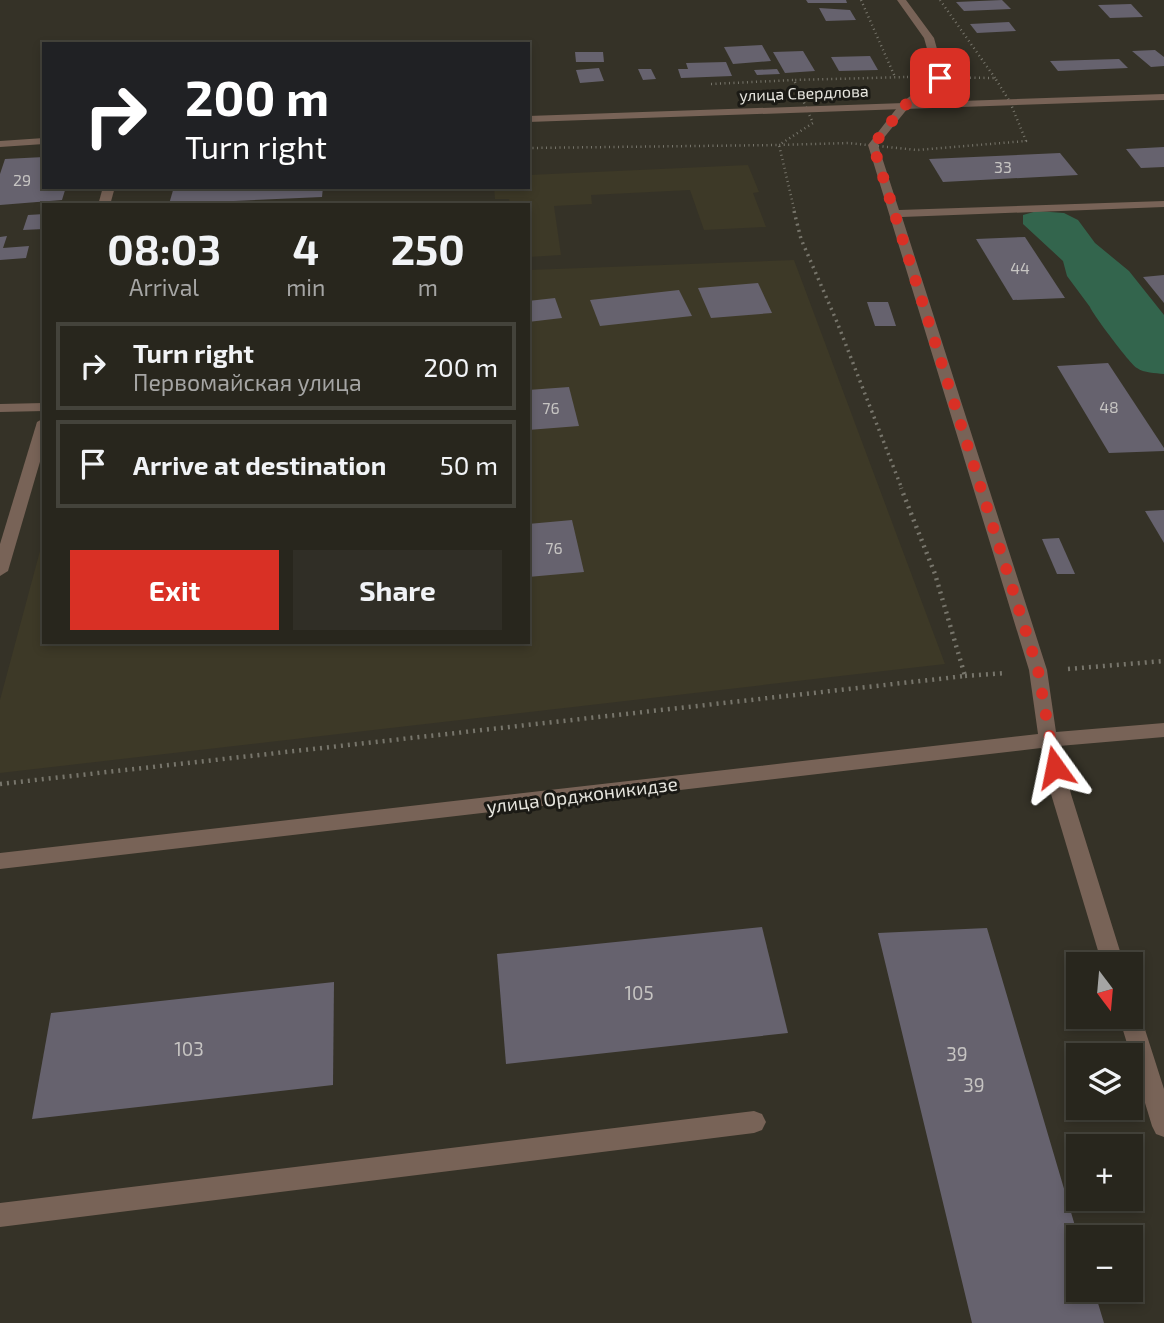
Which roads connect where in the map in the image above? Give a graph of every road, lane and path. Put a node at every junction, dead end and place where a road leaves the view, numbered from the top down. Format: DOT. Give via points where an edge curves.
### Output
graph roads {
  1 [pos="860,0"];
  2 [pos="901,0"];
  3 [pos="940,0"];
  4 [pos="895,78"];
  5 [pos="1008,78"];
  6 [pos="1164,97"];
  7 [pos="904,106"];
  8 [pos="530,119"];
  9 [pos="42,141"];
  10 [pos="0,144"];
  11 [pos="530,148"];
  12 [pos="1164,204"];
  13 [pos="895,214"];
  14 [pos="42,407"];
  15 [pos="0,408"];
  16 [pos="42,429"];
  17 [pos="0,571"];
  18 [pos="1164,730"];
  19 [pos="1048,740"];
  20 [pos="0,784"];
  21 [pos="0,861"];
  22 [pos="1109,952"];
  23 [pos="1133,1029"];
  24 [pos="754,1122"];
  25 [pos="1164,1126"];
  26 [pos="0,1215"];
  1 -- 4 [label="path"];
  2 -- 7 [label="street" via="929,38 940,78"];
  3 -- 5 [label="path" via="995,78"];
  6 -- 7 [label="street, улица Свердлова"];
  7 -- 8 [label="street, улица Свердлова"];
  7 -- 13 [label="street" via="873,145"];
  9 -- 10 [label="street"];
  11 -- 20 [label="path" via="779,145 801,239 935,574 965,676"];
  12 -- 13 [label="street"];
  13 -- 19 [label="street" via="1038,670"];
  14 -- 15 [label="street"];
  16 -- 17 [label="street"];
  18 -- 19 [label="street, улица Орджоникидзе"];
  19 -- 21 [label="street, улица Орджоникидзе"];
  19 -- 22 [label="street"];
  23 -- 25 [label="street"];
  24 -- 26 [label="street"];
}
